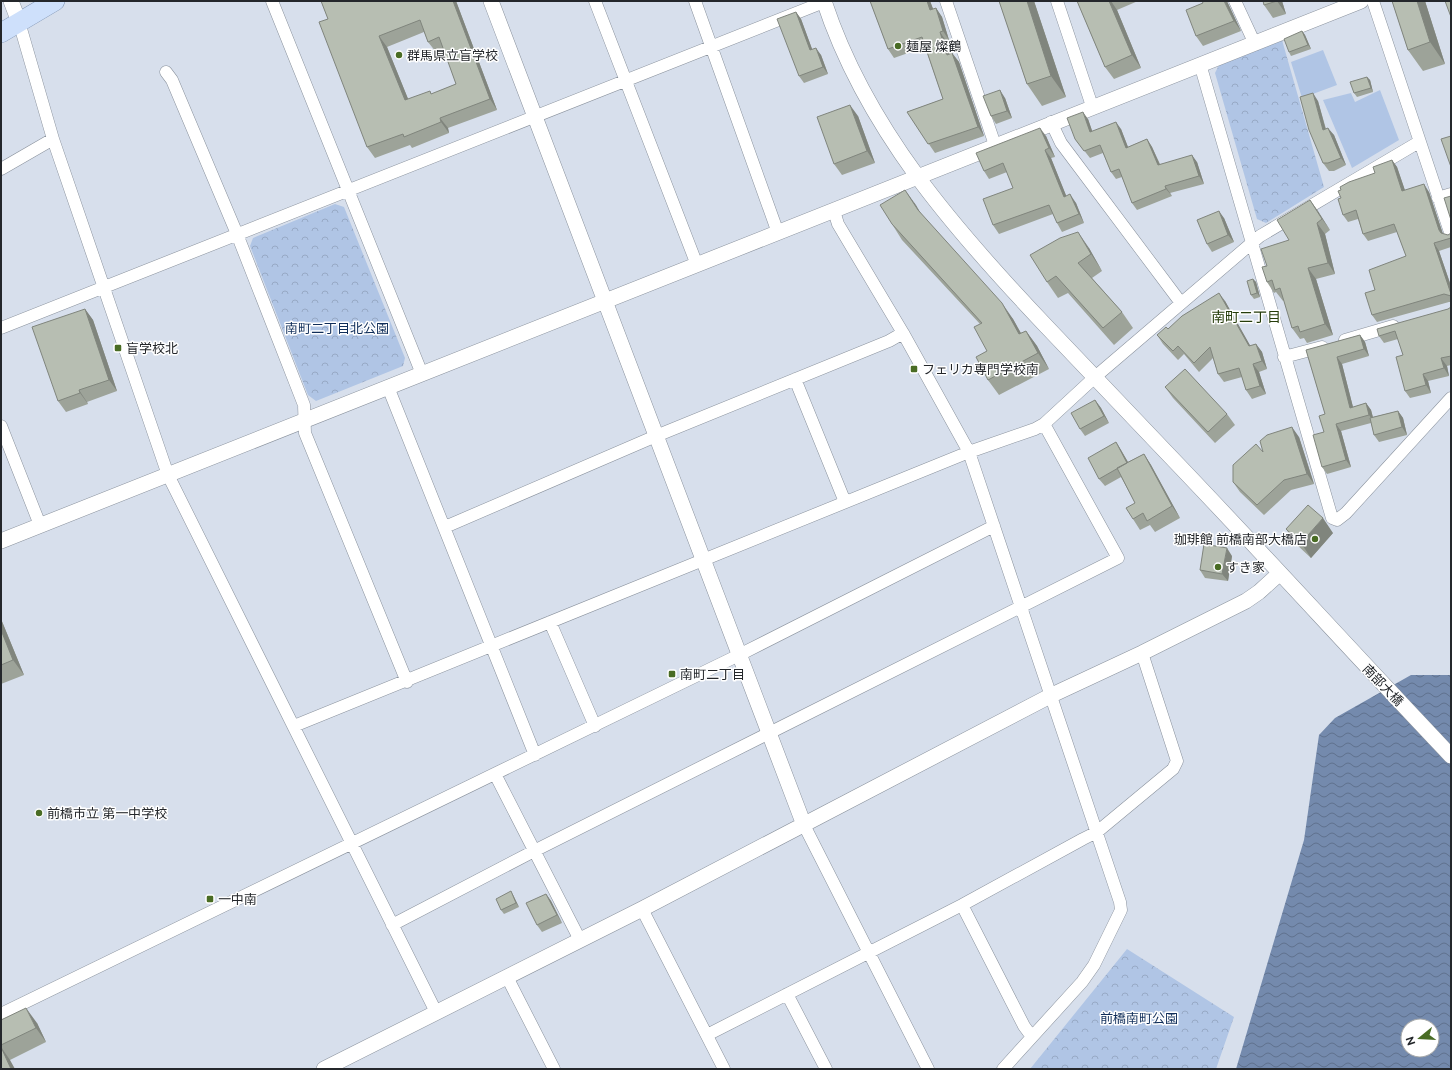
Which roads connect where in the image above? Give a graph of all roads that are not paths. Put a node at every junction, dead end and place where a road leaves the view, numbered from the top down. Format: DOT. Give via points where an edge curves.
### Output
graph roads {
  1 [pos="11,1"];
  2 [pos="55,1"];
  3 [pos="272,1"];
  4 [pos="491,1"];
  5 [pos="595,1"];
  6 [pos="695,1"];
  7 [pos="946,1"];
  8 [pos="1057,1"];
  9 [pos="1235,1"];
  10 [pos="1360,1"];
  11 [pos="1373,1"];
  12 [pos="824,2"];
  13 [pos="19,22"];
  14 [pos="1,33"];
  15 [pos="1254,42"];
  16 [pos="711,46"];
  17 [pos="1200,64"];
  18 [pos="166,72"];
  19 [pos="625,81"];
  20 [pos="1092,106"];
  21 [pos="535,116"];
  22 [pos="1051,122"];
  23 [pos="53,139"];
  24 [pos="1419,142"];
  25 [pos="994,145"];
  26 [pos="1,169"];
  27 [pos="918,178"];
  28 [pos="348,191"];
  29 [pos="1451,194"];
  30 [pos="1438,198"];
  31 [pos="834,211"];
  32 [pos="778,233"];
  33 [pos="237,234"];
  34 [pos="1451,235"];
  35 [pos="1252,242"];
  36 [pos="697,265"];
  37 [pos="103,288"];
  38 [pos="605,301"];
  39 [pos="1181,303"];
  40 [pos="1407,322"];
  41 [pos="1,328"];
  42 [pos="903,333"];
  43 [pos="1284,358"];
  44 [pos="422,374"];
  45 [pos="1095,377"];
  46 [pos="795,379"];
  47 [pos="388,387"];
  48 [pos="1451,398"];
  49 [pos="305,420"];
  50 [pos="1044,424"];
  51 [pos="1,426"];
  52 [pos="656,436"];
  53 [pos="969,452"];
  54 [pos="168,475"];
  55 [pos="846,502"];
  56 [pos="40,525"];
  57 [pos="994,526"];
  58 [pos="445,527"];
  59 [pos="1,541"];
  60 [pos="703,560"];
  61 [pos="1280,573"];
  62 [pos="1022,605"];
  63 [pos="550,622"];
  64 [pos="491,646"];
  65 [pos="1142,653"];
  66 [pos="739,655"];
  67 [pos="407,682"];
  68 [pos="1052,695"];
  69 [pos="294,726"];
  70 [pos="595,726"];
  71 [pos="769,734"];
  72 [pos="535,755"];
  73 [pos="1451,756"];
  74 [pos="495,774"];
  75 [pos="804,825"];
  76 [pos="1097,832"];
  77 [pos="352,844"];
  78 [pos="536,850"];
  79 [pos="962,905"];
  80 [pos="642,909"];
  81 [pos="392,925"];
  82 [pos="580,940"];
  83 [pos="869,953"];
  84 [pos="507,977"];
  85 [pos="787,994"];
  86 [pos="436,1012"];
  87 [pos="1,1014"];
  88 [pos="707,1035"];
  89 [pos="1032,1037"];
  90 [pos="324,1069"];
  91 [pos="554,1069"];
  92 [pos="724,1069"];
  93 [pos="826,1069"];
  94 [pos="928,1069"];
  95 [pos="1003,1069"];
  1 -- 13 [label="street"];
  2 -- 13 [label="main road"];
  3 -- 28 [label="street"];
  4 -- 21 [label="street"];
  5 -- 19 [label="street"];
  6 -- 16 [label="street"];
  7 -- 25 [label="street"];
  8 -- 20 [label="street"];
  9 -- 15 [label="street"];
  10 -- 15 [label="street"];
  11 -- 24 [label="street"];
  12 -- 16 [label="street"];
  12 -- 27 [label="street, 南部大橋" via="844,56 862,91 887,134"];
  13 -- 14 [label="main road"];
  13 -- 23 [label="street"];
  15 -- 17 [label="street"];
  16 -- 19 [label="street"];
  16 -- 32 [label="street"];
  17 -- 20 [label="street"];
  17 -- 35 [label="street"];
  18 -- 33 [label="street" via="172,80"];
  19 -- 21 [label="street"];
  19 -- 36 [label="street"];
  20 -- 22 [label="street"];
  21 -- 28 [label="street"];
  21 -- 38 [label="street"];
  22 -- 25 [label="street"];
  22 -- 39 [label="street" via="1061,143"];
  23 -- 26 [label="street"];
  23 -- 37 [label="street"];
  24 -- 30 [label="street"];
  24 -- 35 [label="street"];
  25 -- 27 [label="street"];
  27 -- 31 [label="street"];
  27 -- 45 [label="street, 南部大橋" via="978,253"];
  28 -- 33 [label="street"];
  28 -- 44 [label="street"];
  29 -- 30 [label="street"];
  30 -- 34 [label="street"];
  31 -- 32 [label="street"];
  31 -- 42 [label="street" via="838,224"];
  32 -- 36 [label="street"];
  33 -- 37 [label="street"];
  33 -- 49 [label="street" via="304,405"];
  35 -- 39 [label="street"];
  35 -- 43 [label="street"];
  36 -- 38 [label="street"];
  37 -- 41 [label="street"];
  37 -- 54 [label="street"];
  38 -- 44 [label="street"];
  38 -- 52 [label="street"];
  39 -- 45 [label="street"];
  40 -- 43 [label="street"];
  42 -- 46 [label="street" via="890,341"];
  42 -- 53 [label="street"];
  43 -- 48 [label="street" via="1329,512 1334,520 1346,514"];
  44 -- 47 [label="street"];
  45 -- 50 [label="street"];
  45 -- 61 [label="street, 南部大橋"];
  46 -- 52 [label="street"];
  46 -- 55 [label="street"];
  47 -- 49 [label="street"];
  47 -- 58 [label="street"];
  49 -- 54 [label="street"];
  49 -- 67 [label="street" via="306,433"];
  50 -- 53 [label="street"];
  50 -- 62 [label="street" via="1118,558"];
  51 -- 56 [label="street"];
  52 -- 58 [label="street"];
  52 -- 60 [label="street"];
  53 -- 55 [label="street"];
  53 -- 57 [label="street"];
  54 -- 56 [label="street"];
  54 -- 69 [label="street"];
  55 -- 60 [label="street"];
  56 -- 59 [label="street"];
  57 -- 62 [label="street"];
  57 -- 66 [label="street"];
  58 -- 64 [label="street"];
  60 -- 63 [label="street"];
  60 -- 66 [label="street"];
  61 -- 65 [label="street" via="1246,601"];
  61 -- 73 [label="street, 南部大橋"];
  62 -- 68 [label="street"];
  62 -- 71 [label="street"];
  63 -- 64 [label="street"];
  63 -- 70 [label="street"];
  64 -- 67 [label="street"];
  64 -- 72 [label="street"];
  65 -- 68 [label="street"];
  65 -- 76 [label="street" via="1177,764"];
  66 -- 70 [label="street"];
  66 -- 71 [label="street"];
  67 -- 69 [label="street"];
  68 -- 75 [label="street"];
  68 -- 76 [label="street"];
  69 -- 77 [label="street"];
  70 -- 72 [label="street"];
  71 -- 75 [label="street"];
  71 -- 78 [label="street"];
  72 -- 74 [label="street"];
  74 -- 77 [label="street"];
  74 -- 78 [label="street"];
  75 -- 80 [label="street"];
  75 -- 83 [label="street"];
  76 -- 79 [label="street"];
  76 -- 89 [label="street" via="1121,910 1094,965"];
  77 -- 81 [label="street"];
  77 -- 87 [label="street"];
  78 -- 81 [label="street"];
  78 -- 82 [label="street"];
  79 -- 83 [label="street"];
  79 -- 89 [label="street"];
  80 -- 82 [label="street"];
  80 -- 88 [label="street"];
  81 -- 86 [label="street"];
  82 -- 84 [label="street"];
  83 -- 85 [label="street"];
  83 -- 94 [label="street"];
  84 -- 86 [label="street"];
  84 -- 91 [label="street"];
  85 -- 88 [label="street"];
  85 -- 93 [label="street"];
  86 -- 90 [label="street"];
  88 -- 92 [label="street"];
  89 -- 95 [label="street"];
}
